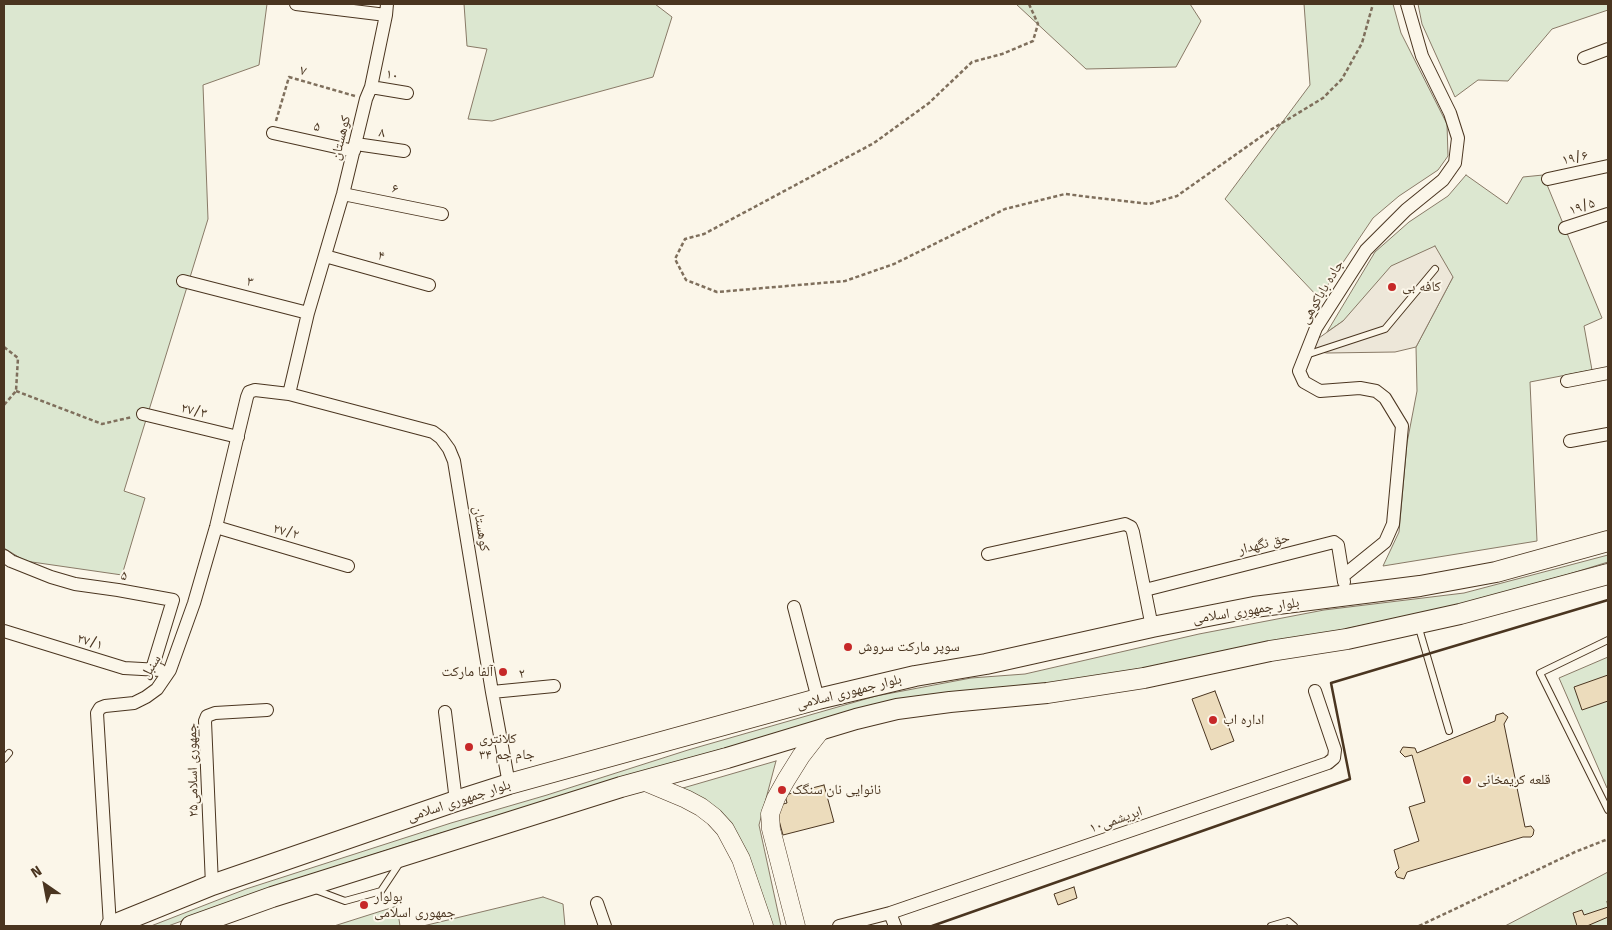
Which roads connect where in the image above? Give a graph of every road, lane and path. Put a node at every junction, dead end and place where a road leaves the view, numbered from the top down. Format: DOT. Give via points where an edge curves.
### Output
graph roads {
  1 [pos="296,4"];
  2 [pos="1029,4"];
  3 [pos="1373,4"];
  4 [pos="1407,4"];
  5 [pos="387,10"];
  6 [pos="1608,49"];
  7 [pos="1584,58"];
  8 [pos="371,87"];
  9 [pos="407,93"];
  10 [pos="366,99"];
  11 [pos="273,132"];
  12 [pos="355,148"];
  13 [pos="404,151"];
  14 [pos="1608,166"];
  15 [pos="1548,178"];
  16 [pos="343,194"];
  17 [pos="442,214"];
  18 [pos="1608,214"];
  19 [pos="1565,228"];
  20 [pos="324,256"];
  21 [pos="1435,269"];
  22 [pos="183,281"];
  23 [pos="429,285"];
  24 [pos="308,313"];
  25 [pos="4,347"];
  26 [pos="1304,355"];
  27 [pos="1608,373"];
  28 [pos="1567,380"];
  29 [pos="16,391"];
  30 [pos="249,392"];
  31 [pos="289,394"];
  32 [pos="4,405"];
  33 [pos="143,414"];
  34 [pos="1608,434"];
  35 [pos="238,437"];
  36 [pos="1570,441"];
  37 [pos="216,527"];
  38 [pos="1608,541"];
  39 [pos="988,554"];
  40 [pos="4,556"];
  41 [pos="348,566"];
  42 [pos="1608,574"];
  43 [pos="1343,576"];
  44 [pos="1145,590"];
  45 [pos="1346,596"];
  46 [pos="794,606"];
  47 [pos="1418,623"];
  48 [pos="1152,627"];
  49 [pos="4,631"];
  50 [pos="1608,640"];
  51 [pos="152,669"];
  52 [pos="170,670"];
  53 [pos="554,686"];
  54 [pos="1315,691"];
  55 [pos="492,692"];
  56 [pos="818,699"];
  57 [pos="267,710"];
  58 [pos="445,712"];
  59 [pos="822,729"];
  60 [pos="1449,731"];
  61 [pos="9,753"];
  62 [pos="4,759"];
  63 [pos="643,781"];
  64 [pos="510,784"];
  65 [pos="456,801"];
  66 [pos="1608,810"];
  67 [pos="1608,839"];
  68 [pos="406,855"];
  69 [pos="212,884"];
  70 [pos="305,886"];
  71 [pos="598,903"];
  72 [pos="890,913"];
  73 [pos="225,920"];
  74 [pos="111,926"];
  75 [pos="191,926"];
  76 [pos="605,926"];
  77 [pos="764,926"];
  78 [pos="796,926"];
  79 [pos="839,926"];
  80 [pos="894,926"];
  81 [pos="1271,926"];
  82 [pos="1294,926"];
  83 [pos="1419,926"];
  1 -- 5 [label="street"];
  2 -- 3 [label="path" via="1038,24 1033,41 972,62 929,103 874,143 704,234 685,239 675,259 686,280 717,292 845,281 894,264 1005,209 1065,194 1149,204 1177,196 1322,98 1342,80 1362,43"];
  4 -- 26 [label="street, جاده باباکوهی" via="1422,56 1450,113 1458,138 1455,163 1443,180 1406,210 1366,250 1316,328"];
  5 -- 8 [label="street, کوهستان"];
  6 -- 7 [label="street"];
  8 -- 9 [label="street, ۱۰"];
  8 -- 10 [label="street, کوهستان"];
  10 -- 11 [label="path, ۷" via="289,77"];
  10 -- 12 [label="street, کوهستان"];
  11 -- 12 [label="street, ۵"];
  12 -- 13 [label="street, ۸"];
  12 -- 16 [label="street, کوهستان"];
  14 -- 15 [label="street, ۱۹/۶"];
  16 -- 17 [label="street, ۶"];
  16 -- 20 [label="street, کوهستان"];
  18 -- 19 [label="street, ۱۹/۵"];
  20 -- 23 [label="street, ۴"];
  20 -- 24 [label="street, کوهستان"];
  21 -- 26 [label="lane" via="1385,329"];
  22 -- 24 [label="street, ۳"];
  24 -- 31 [label="street, کوهستان"];
  25 -- 29 [label="path" via="18,358"];
  26 -- 43 [label="street, جاده باباکوهی" via="1298,371 1304,382 1320,392 1360,388 1376,391 1385,398 1402,426 1392,524 1386,542"];
  27 -- 28 [label="street"];
  29 -- 32 [label="path"];
  29 -- 33 [label="path" via="102,424"];
  30 -- 31 [label="street, کوهستان"];
  30 -- 35 [label="street, سنبل"];
  31 -- 55 [label="street, کوهستان" via="433,432 449,448 454,461"];
  33 -- 35 [label="street, ۲۷/۳"];
  34 -- 36 [label="street"];
  35 -- 37 [label="street, سنبل"];
  37 -- 41 [label="street, ۲۷/۲"];
  37 -- 52 [label="street, سنبل"];
  38 -- 45 [label="main road, بلوار جمهوری اسلامی" via="1496,572"];
  39 -- 44 [label="street" via="1125,524 1133,532"];
  40 -- 51 [label="street, ۵" via="51,578 173,600"];
  42 -- 47 [label="main road, بلوار جمهوری اسلامی"];
  43 -- 44 [label="street, حق نگهدار" via="1338,545 1334,542"];
  43 -- 45 [label="street, حق نگهدار"];
  44 -- 48 [label="street"];
  45 -- 48 [label="main road, بلوار جمهوری اسلامی" via="1254,607"];
  46 -- 56 [label="street"];
  47 -- 59 [label="main road, بلوار جمهوری اسلامی" via="1144,678 897,710"];
  47 -- 60 [label="lane"];
  48 -- 56 [label="main road, بلوار جمهوری اسلامی"];
  49 -- 51 [label="street, ۲۷/۱" via="124,668"];
  50 -- 66 [label="lane" via="1540,673"];
  51 -- 52 [label="street, ۲۷/۱"];
  52 -- 74 [label="street, سنبل" via="157,689 146,697 134,703 105,706 97,712"];
  53 -- 55 [label="street, ۲"];
  54 -- 72 [label="street, ابریشمی۱۰" via="1335,750 1334,758 1328,763"];
  55 -- 64 [label="street, کوهستان"];
  56 -- 64 [label="main road, بلوار جمهوری اسلامی"];
  57 -- 69 [label="street, جمهوری اسلامی۲۵" via="215,713 207,716 205,721"];
  58 -- 65 [label="street"];
  59 -- 63 [label="main road, بلوار جمهوری اسلامی"];
  59 -- 78 [label="main road" via="786,780 770,814"];
  61 -- 62 [label="lane"];
  63 -- 68 [label="main road, بلوار جمهوری اسلامی"];
  63 -- 77 [label="main road" via="701,807 725,829 741,859"];
  64 -- 65 [label="main road, بلوار جمهوری اسلامی"];
  65 -- 69 [label="main road, بلوار جمهوری اسلامی"];
  67 -- 83 [label="path"];
  68 -- 70 [label="main road, بلوار جمهوری اسلامی"];
  68 -- 70 [label="lane" via="381,891 345,901"];
  69 -- 74 [label="main road, بلوار جمهوری اسلامی"];
  70 -- 73 [label="main road, بلوار جمهوری اسلامی"];
  71 -- 76 [label="street"];
  72 -- 79 [label="street, ابریشمی۱۰"];
  72 -- 80 [label="street"];
  73 -- 75 [label="main road, بلوار جمهوری اسلامی"];
  81 -- 82 [label="lane" via="1288,921"];
}
